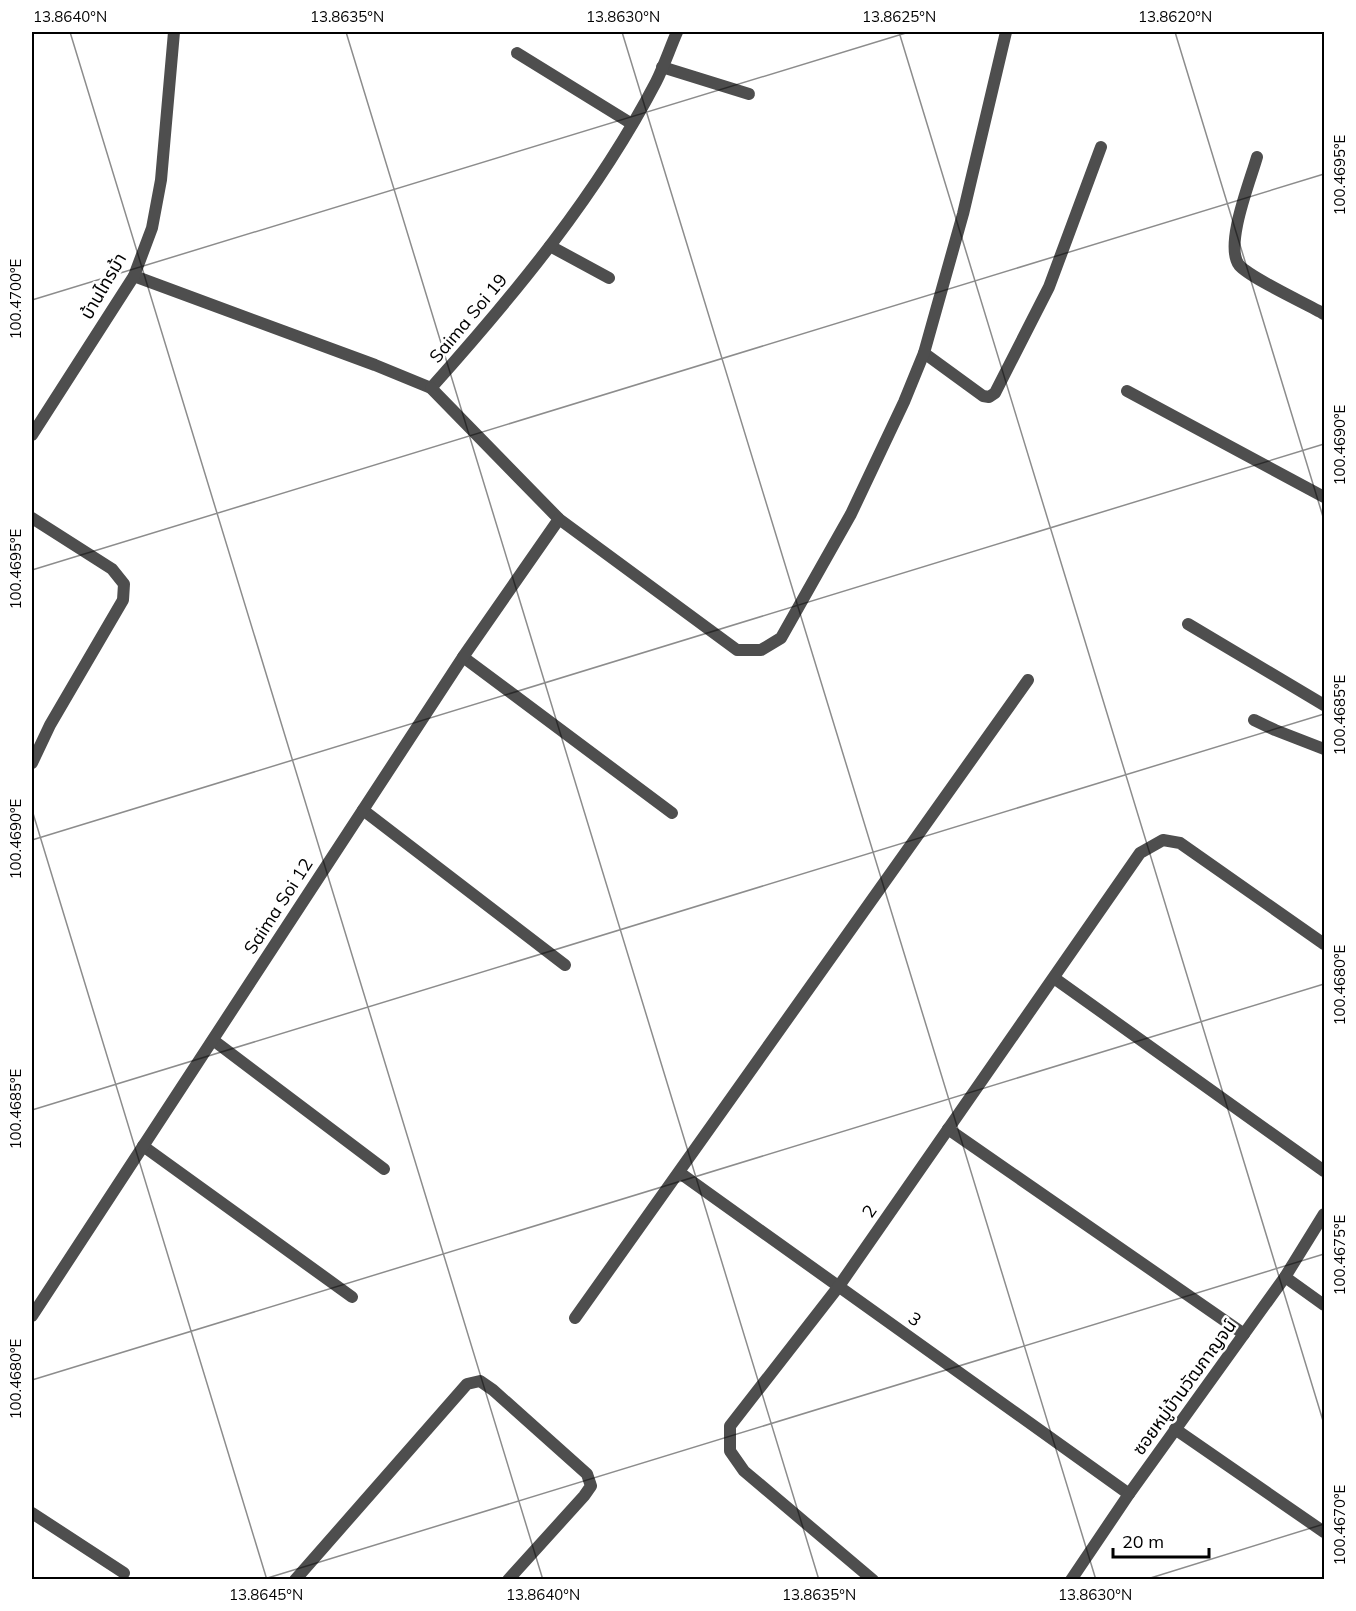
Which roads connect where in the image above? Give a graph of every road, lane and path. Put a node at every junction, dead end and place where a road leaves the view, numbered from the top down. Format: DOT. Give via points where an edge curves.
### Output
graph roads {
  1 [pos="174,32"];
  2 [pos="676,32"];
  3 [pos="1006,32"];
  4 [pos="518,53"];
  5 [pos="662,68"];
  6 [pos="749,94"];
  7 [pos="632,124"];
  8 [pos="1101,147"];
  9 [pos="1257,156"];
  10 [pos="550,246"];
  11 [pos="134,276"];
  12 [pos="609,278"];
  13 [pos="1324,314"];
  14 [pos="924,353"];
  15 [pos="431,388"];
  16 [pos="1127,391"];
  17 [pos="32,435"];
  18 [pos="1324,497"];
  19 [pos="32,518"];
  20 [pos="559,519"];
  21 [pos="1188,624"];
  22 [pos="463,657"];
  23 [pos="1028,680"];
  24 [pos="1324,705"];
  25 [pos="1254,720"];
  26 [pos="1324,749"];
  27 [pos="32,764"];
  28 [pos="363,810"];
  29 [pos="672,813"];
  30 [pos="1324,944"];
  31 [pos="565,965"];
  32 [pos="1054,978"];
  33 [pos="213,1040"];
  34 [pos="948,1129"];
  35 [pos="143,1146"];
  36 [pos="384,1169"];
  37 [pos="1324,1172"];
  38 [pos="680,1173"];
  39 [pos="1324,1214"];
  40 [pos="1285,1277"];
  41 [pos="839,1286"];
  42 [pos="352,1297"];
  43 [pos="1324,1305"];
  44 [pos="32,1316"];
  45 [pos="575,1318"];
  46 [pos="1244,1334"];
  47 [pos="1175,1430"];
  48 [pos="1129,1494"];
  49 [pos="32,1513"];
  50 [pos="1324,1532"];
  51 [pos="124,1573"];
  52 [pos="295,1580"];
  53 [pos="508,1580"];
  54 [pos="873,1580"];
  55 [pos="1071,1580"];
  1 -- 11 [label="street, บ้านไทรม้า" via="160,180 152,228"];
  2 -- 5 [label="street, Saima Soi 19"];
  3 -- 14 [label="street" via="963,214"];
  4 -- 7 [label="street"];
  5 -- 6 [label="street"];
  5 -- 7 [label="street, Saima Soi 19"];
  7 -- 10 [label="street, Saima Soi 19"];
  8 -- 14 [label="street" via="1049,287 995,393 982,396"];
  9 -- 13 [label="street" via="1234,236 1238,264"];
  10 -- 12 [label="street"];
  10 -- 15 [label="street, Saima Soi 19"];
  11 -- 15 [label="street, Saima Soi 19"];
  11 -- 17 [label="street, บ้านไทรม้า"];
  14 -- 20 [label="street" via="851,514 781,638 760,650 738,650"];
  15 -- 20 [label="street"];
  16 -- 18 [label="street"];
  19 -- 27 [label="street" via="112,569 124,584 123,600 50,725"];
  20 -- 22 [label="street, Saima Soi 12"];
  21 -- 24 [label="street"];
  22 -- 28 [label="street, Saima Soi 12"];
  22 -- 29 [label="street"];
  23 -- 38 [label="street"];
  25 -- 26 [label="street"];
  28 -- 31 [label="street"];
  28 -- 33 [label="street, Saima Soi 12"];
  30 -- 32 [label="street, 2" via="1179,843 1163,840 1140,853"];
  32 -- 34 [label="street, 2"];
  32 -- 37 [label="street"];
  33 -- 35 [label="street, Saima Soi 12"];
  33 -- 36 [label="street"];
  34 -- 41 [label="street, 2"];
  34 -- 46 [label="street"];
  35 -- 42 [label="street"];
  35 -- 44 [label="street, Saima Soi 12"];
  38 -- 41 [label="street, 3"];
  38 -- 45 [label="street"];
  39 -- 40 [label="street, ซอยหมู่บ้านวัฒกาญจน์"];
  40 -- 43 [label="street"];
  40 -- 46 [label="street, ซอยหมู่บ้านวัฒกาญจน์"];
  41 -- 48 [label="street, 3"];
  41 -- 54 [label="street, 2" via="730,1426 730,1451 744,1471"];
  46 -- 47 [label="street, ซอยหมู่บ้านวัฒกาญจน์"];
  47 -- 48 [label="street, ซอยหมู่บ้านวัฒกาญจน์"];
  47 -- 50 [label="street"];
  48 -- 55 [label="street, ซอยหมู่บ้านวัฒกาญจน์"];
  49 -- 51 [label="street"];
  52 -- 53 [label="street" via="466,1384 480,1381 587,1474 591,1486"];
}
